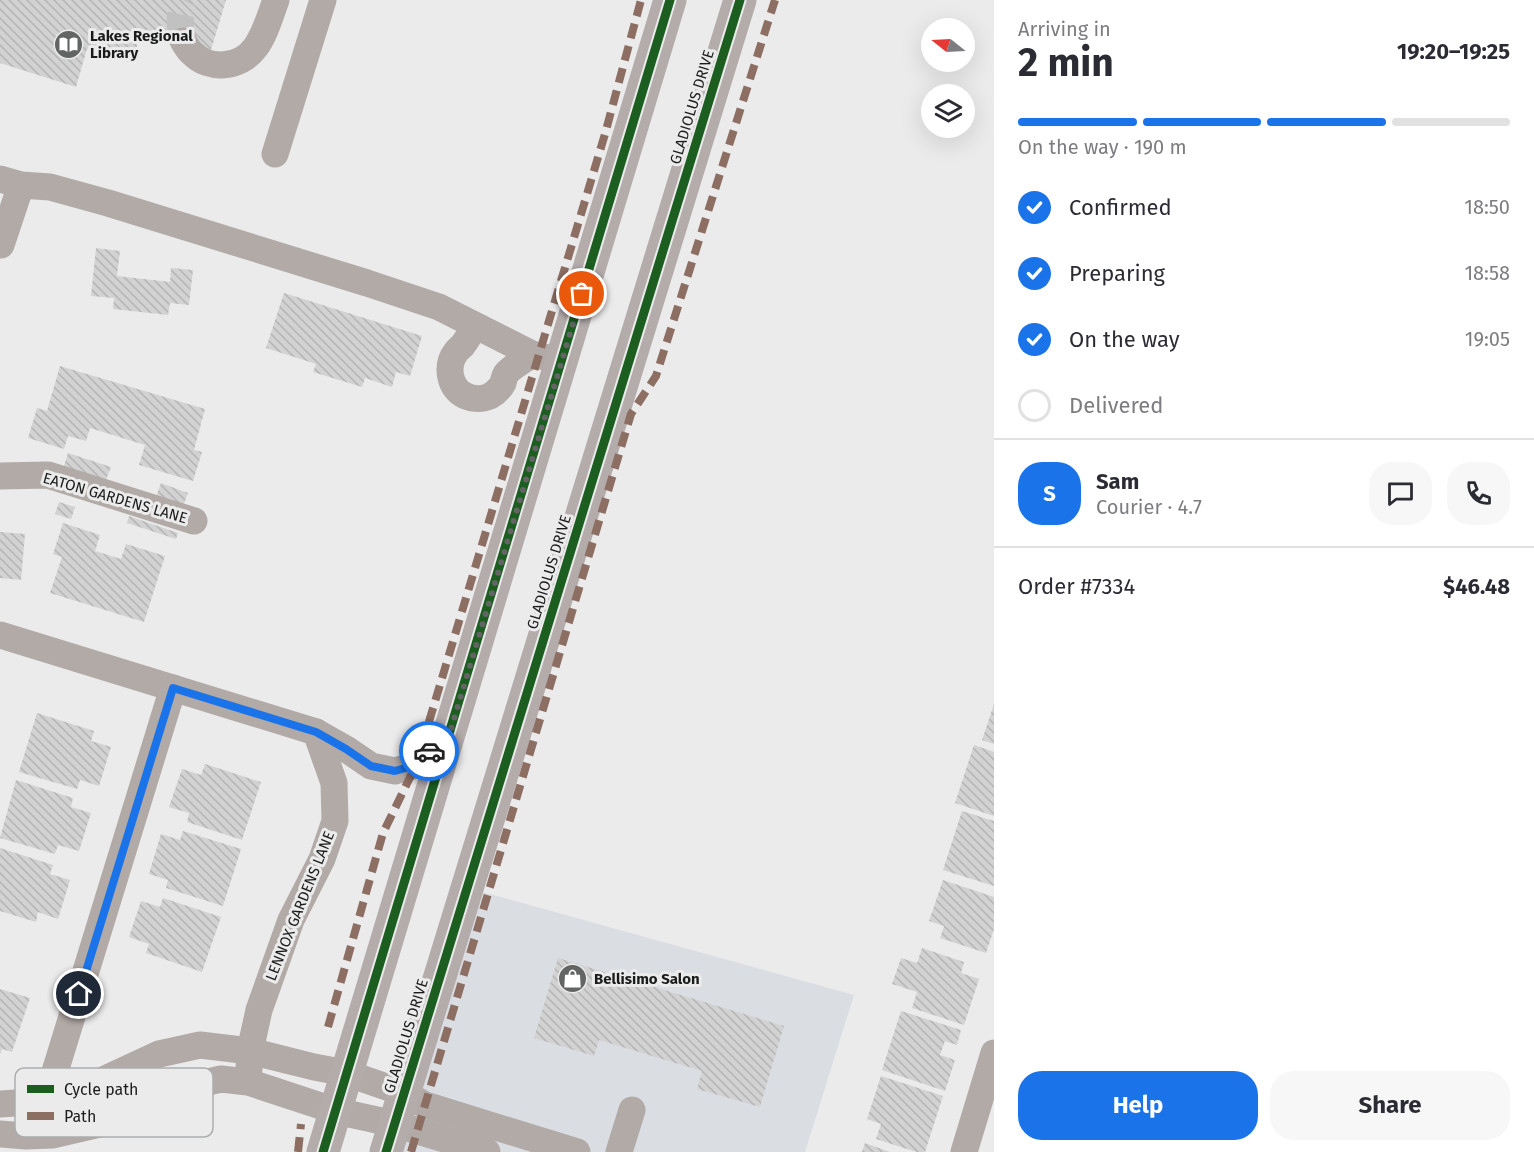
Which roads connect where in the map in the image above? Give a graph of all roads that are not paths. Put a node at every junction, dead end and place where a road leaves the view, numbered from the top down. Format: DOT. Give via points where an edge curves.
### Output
graph roads {
  1 [pos="276,0"];
  2 [pos="323,0"];
  3 [pos="669,0"];
  4 [pos="740,0"];
  5 [pos="183,41"];
  6 [pos="275,154"];
  7 [pos="11,182"];
  8 [pos="0,245"];
  9 [pos="475,326"];
  10 [pos="547,358"];
  11 [pos="0,476"];
  12 [pos="194,521"];
  13 [pos="0,635"];
  14 [pos="173,688"];
  15 [pos="451,729"];
  16 [pos="316,732"];
  17 [pos="250,1051"];
  18 [pos="994,1053"];
  19 [pos="135,1065"];
  20 [pos="56,1068"];
  21 [pos="129,1068"];
  22 [pos="137,1068"];
  23 [pos="346,1073"];
  24 [pos="213,1081"];
  25 [pos="248,1082"];
  26 [pos="404,1093"];
  27 [pos="15,1103"];
  28 [pos="0,1104"];
  29 [pos="632,1110"];
  30 [pos="336,1111"];
  31 [pos="0,1134"];
  32 [pos="15,1135"];
  33 [pos="29,1137"];
  34 [pos="71,1137"];
  35 [pos="391,1138"];
  36 [pos="53,1144"];
  37 [pos="323,1152"];
  38 [pos="487,1152"];
  39 [pos="577,1152"];
  40 [pos="619,1152"];
  41 [pos="964,1152"];
  1 -- 5 [label="street" via="255,48 232,64 204,62"];
  2 -- 6 [label="street"];
  3 -- 10 [label="main road"];
  4 -- 26 [label="main road, GLADIOLUS DRIVE"];
  7 -- 8 [label="street"];
  7 -- 9 [label="street" via="50,187 96,200 367,283 438,308"];
  9 -- 10 [label="street"];
  9 -- 10 [label="street" via="455,353 449,370 456,388 472,398 490,396 506,374"];
  10 -- 15 [label="main road"];
  11 -- 12 [label="street, EATON GARDENS LANE" via="48,476"];
  13 -- 14 [label="street"];
  14 -- 16 [label="street"];
  14 -- 20 [label="street"];
  15 -- 16 [label="street" via="416,765 395,771 371,766"];
  15 -- 23 [label="main road"];
  16 -- 17 [label="street, LENNOX GARDENS LANE" via="334,783 335,821 322,859 291,920 259,1010"];
  17 -- 19 [label="street" via="200,1046 159,1054"];
  17 -- 23 [label="street"];
  17 -- 25 [label="street, LENNOX GARDENS LANE"];
  18 -- 41 [label="street"];
  19 -- 21 [label="street"];
  19 -- 22 [label="street"];
  23 -- 26 [label="street"];
  23 -- 30 [label="main road"];
  24 -- 25 [label="street"];
  25 -- 30 [label="street"];
  26 -- 35 [label="main road, GLADIOLUS DRIVE"];
  26 -- 39 [label="street" via="425,1105"];
  27 -- 28 [label="street"];
  29 -- 40 [label="street"];
  30 -- 35 [label="street"];
  30 -- 37 [label="main road"];
  31 -- 32 [label="street"];
  33 -- 36 [label="street"];
  34 -- 36 [label="street"];
  35 -- 38 [label="street"];
}
